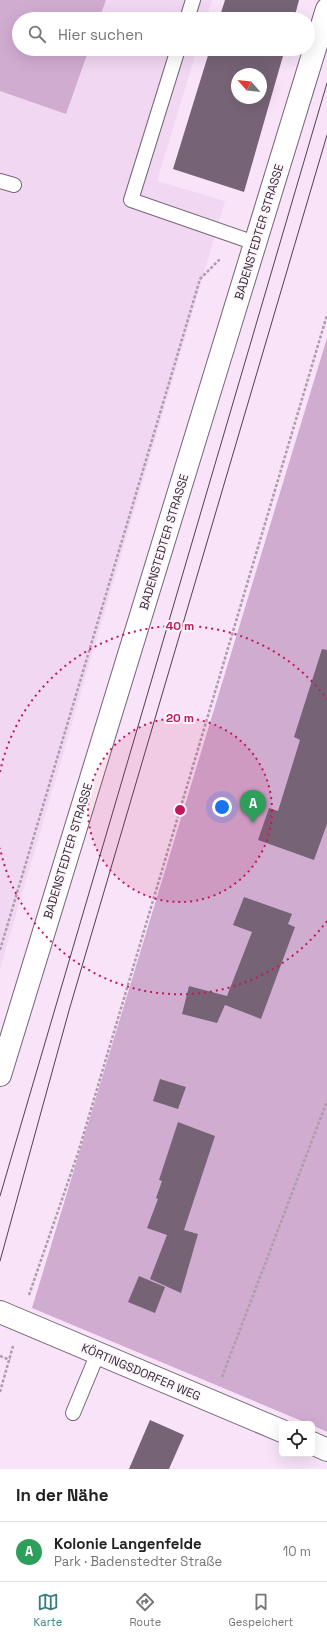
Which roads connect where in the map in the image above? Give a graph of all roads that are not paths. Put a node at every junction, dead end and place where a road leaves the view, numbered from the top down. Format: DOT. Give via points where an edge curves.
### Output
graph roads {
  1 [pos="193,0"];
  2 [pos="327,9"];
  3 [pos="189,12"];
  4 [pos="315,48"];
  5 [pos="176,56"];
  6 [pos="313,56"];
  7 [pos="0,181"];
  8 [pos="14,185"];
  9 [pos="255,243"];
  10 [pos="0,1075"];
  11 [pos="0,1312"];
  12 [pos="98,1354"];
  13 [pos="73,1414"];
  14 [pos="279,1430"];
  15 [pos="315,1444"];
  16 [pos="327,1450"];
  1 -- 3 [label="lane"];
  2 -- 4 [label="street, BADENSTEDTER STRASSE"];
  5 -- 9 [label="lane" via="131,200"];
  6 -- 9 [label="street, BADENSTEDTER STRASSE"];
  7 -- 8 [label="lane"];
  9 -- 10 [label="street, BADENSTEDTER STRASSE"];
  11 -- 12 [label="street, KÖRTINGSDORFER WEG"];
  12 -- 13 [label="lane"];
  12 -- 14 [label="street, KÖRTINGSDORFER WEG"];
  15 -- 16 [label="street"];
}
